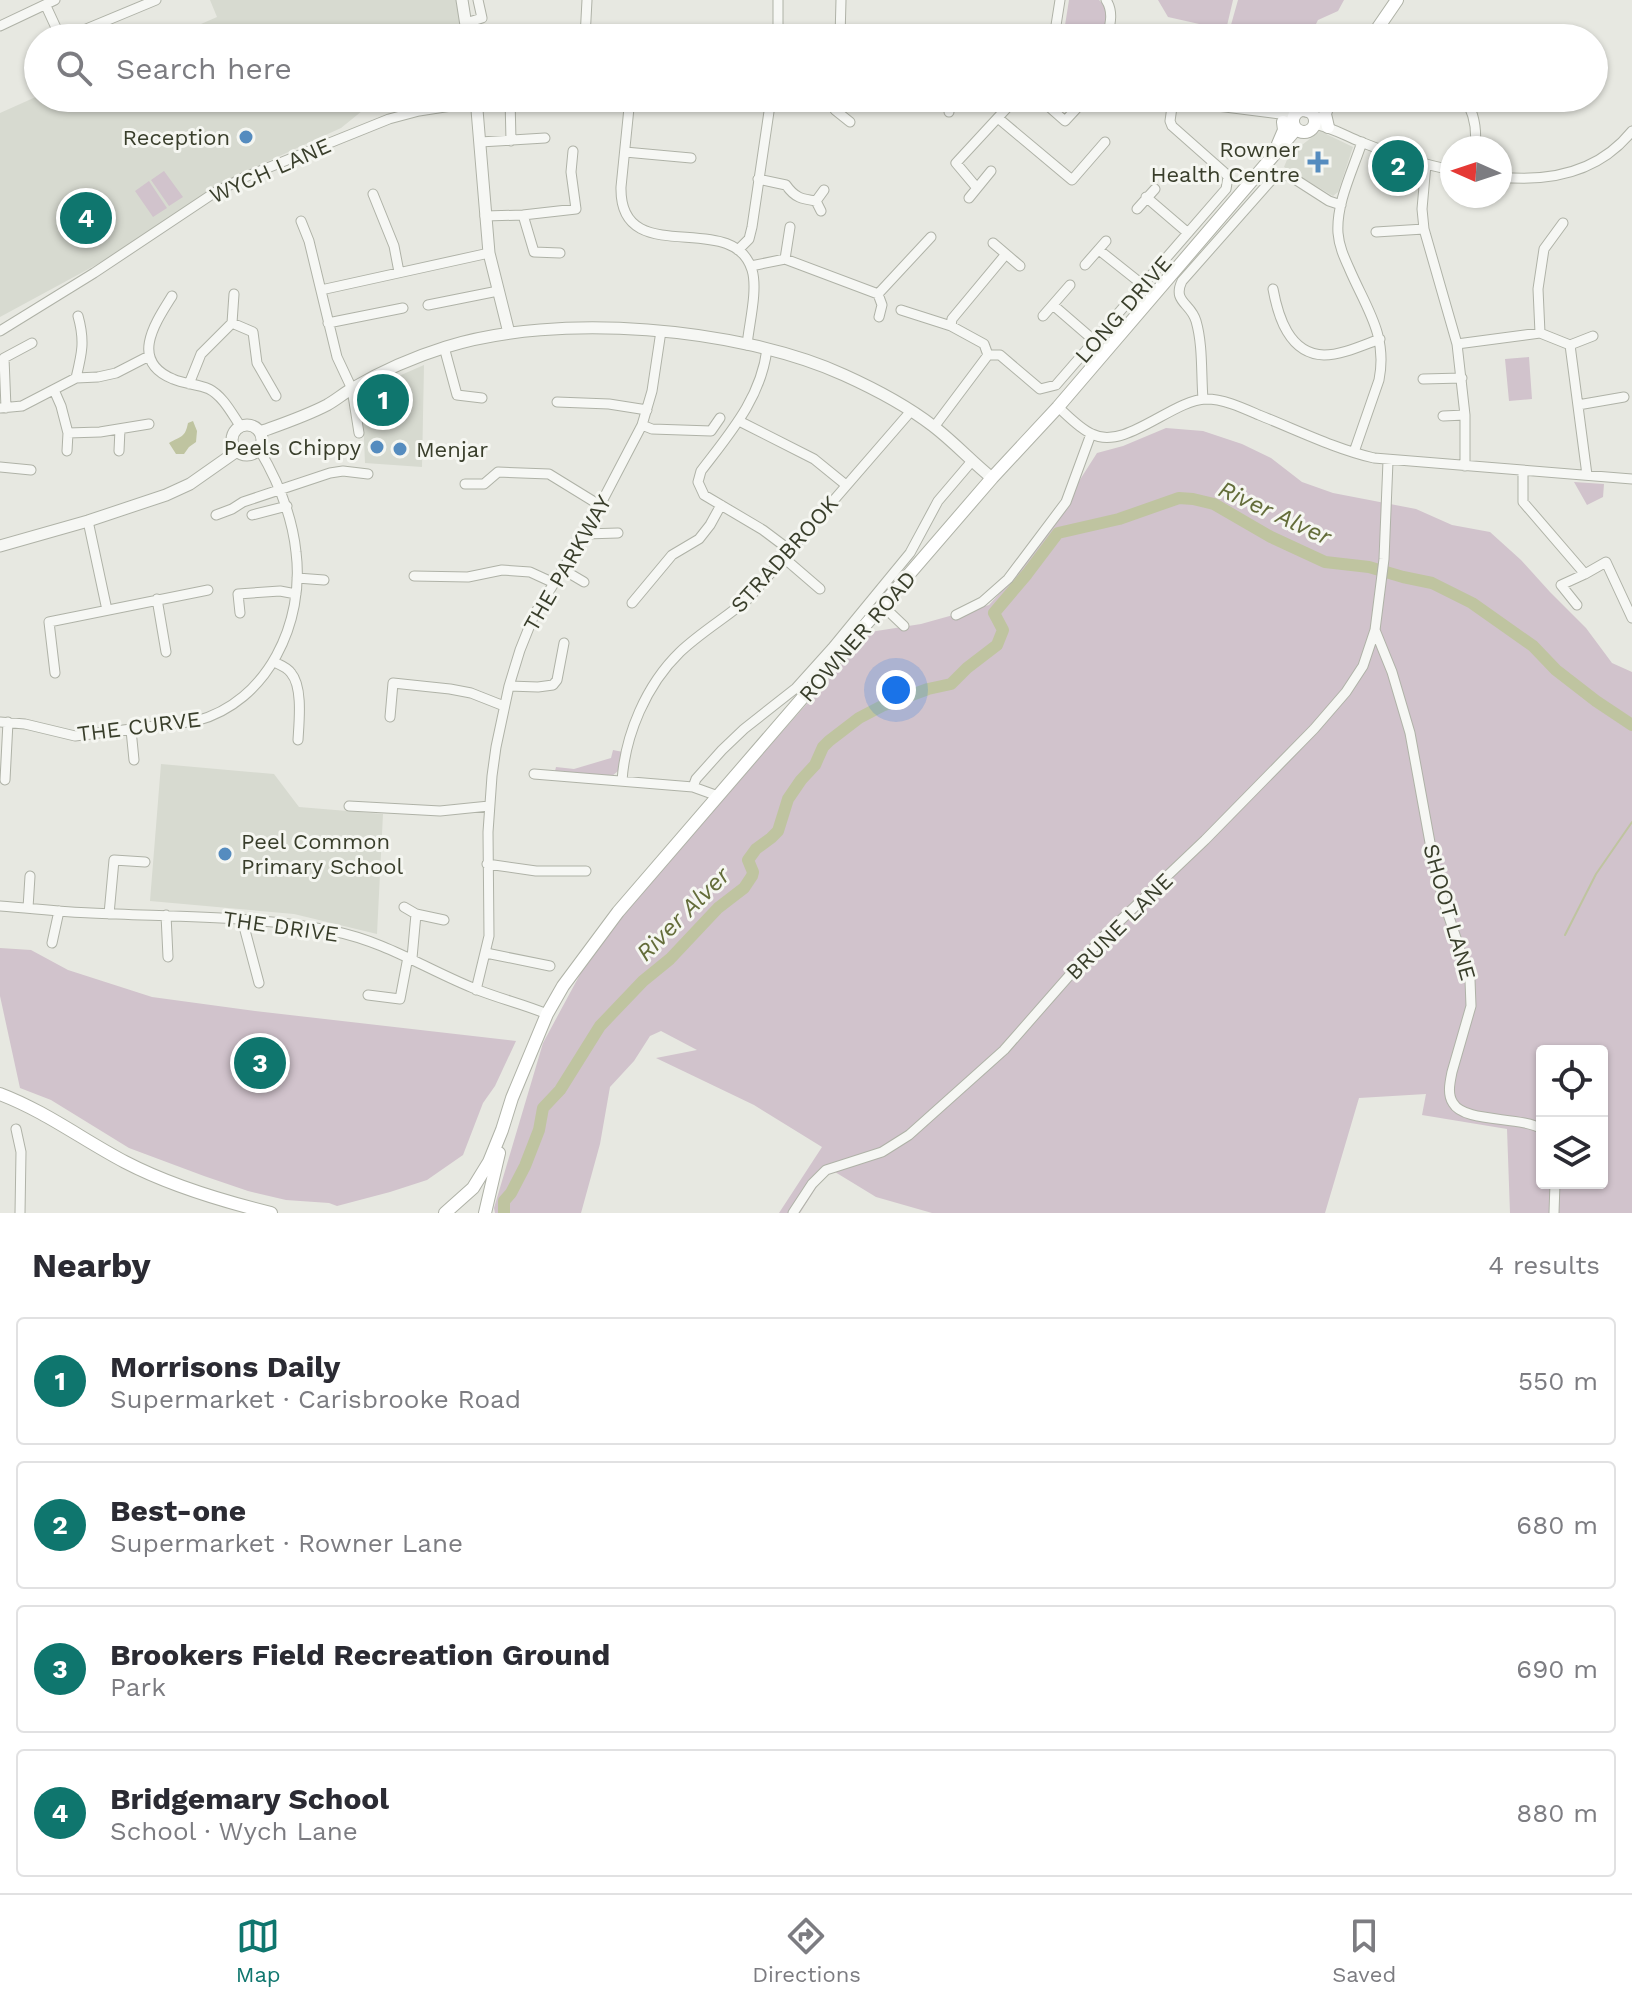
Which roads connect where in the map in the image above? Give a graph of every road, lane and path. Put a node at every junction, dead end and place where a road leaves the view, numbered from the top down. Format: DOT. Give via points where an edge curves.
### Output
graph roads {
  1 [pos="55,0"];
  2 [pos="156,0"];
  3 [pos="462,0"];
  4 [pos="478,0"];
  5 [pos="587,0"];
  6 [pos="778,0"];
  7 [pos="841,0"];
  8 [pos="1060,0"];
  9 [pos="1106,0"];
  10 [pos="1397,0"];
  11 [pos="46,6"];
  12 [pos="466,23"];
  13 [pos="54,24"];
  14 [pos="98,24"];
  15 [pos="586,24"];
  16 [pos="778,24"];
  17 [pos="840,24"];
  18 [pos="1056,24"];
  19 [pos="1110,24"];
  20 [pos="1381,24"];
  21 [pos="0,26"];
  22 [pos="415,112"];
  23 [pos="477,112"];
  24 [pos="510,112"];
  25 [pos="629,112"];
  26 [pos="769,112"];
  27 [pos="838,112"];
  28 [pos="1003,112"];
  29 [pos="1055,112"];
  30 [pos="1073,112"];
  31 [pos="1169,112"];
  32 [pos="1264,112"];
  33 [pos="1309,112"];
  34 [pos="1312,112"];
  35 [pos="1325,112"];
  36 [pos="1471,112"];
  37 [pos="998,118"];
  38 [pos="850,122"];
  39 [pos="1301,122"];
  40 [pos="1328,127"];
  41 [pos="1632,131"];
  42 [pos="1476,136"];
  43 [pos="545,138"];
  44 [pos="511,141"];
  45 [pos="480,142"];
  46 [pos="1105,142"];
  47 [pos="1362,142"];
  48 [pos="573,151"];
  49 [pos="625,152"];
  50 [pos="691,158"];
  51 [pos="1426,164"];
  52 [pos="1440,167"];
  53 [pos="991,171"];
  54 [pos="1259,173"];
  55 [pos="1512,177"];
  56 [pos="758,179"];
  57 [pos="977,188"];
  58 [pos="1155,189"];
  59 [pos="824,190"];
  60 [pos="373,194"];
  61 [pos="1146,197"];
  62 [pos="969,198"];
  63 [pos="816,201"];
  64 [pos="1341,205"];
  65 [pos="1137,209"];
  66 [pos="821,211"];
  67 [pos="523,215"];
  68 [pos="485,216"];
  69 [pos="301,221"];
  70 [pos="1563,223"];
  71 [pos="790,227"];
  72 [pos="1424,229"];
  73 [pos="1376,232"];
  74 [pos="1188,233"];
  75 [pos="931,237"];
  76 [pos="1106,241"];
  77 [pos="993,243"];
  78 [pos="738,250"];
  79 [pos="1099,250"];
  80 [pos="489,253"];
  81 [pos="560,253"];
  82 [pos="1006,254"];
  83 [pos="785,259"];
  84 [pos="1085,265"];
  85 [pos="751,266"];
  86 [pos="1020,266"];
  87 [pos="399,272"];
  88 [pos="1070,285"];
  89 [pos="1143,285"];
  90 [pos="1273,289"];
  91 [pos="321,290"];
  92 [pos="498,291"];
  93 [pos="234,294"];
  94 [pos="878,294"];
  95 [pos="172,296"];
  96 [pos="428,305"];
  97 [pos="1053,305"];
  98 [pos="403,308"];
  99 [pos="901,310"];
  100 [pos="78,316"];
  101 [pos="1043,316"];
  102 [pos="879,317"];
  103 [pos="232,323"];
  104 [pos="328,323"];
  105 [pos="951,326"];
  106 [pos="0,331"];
  107 [pos="661,331"];
  108 [pos="509,333"];
  109 [pos="1540,333"];
  110 [pos="1593,336"];
  111 [pos="1380,339"];
  112 [pos="1097,340"];
  113 [pos="32,343"];
  114 [pos="1457,344"];
  115 [pos="747,345"];
  116 [pos="1570,345"];
  117 [pos="444,347"];
  118 [pos="767,349"];
  119 [pos="988,355"];
  120 [pos="149,356"];
  121 [pos="76,378"];
  122 [pos="1462,378"];
  123 [pos="1423,379"];
  124 [pos="189,384"];
  125 [pos="352,389"];
  126 [pos="54,390"];
  127 [pos="276,396"];
  128 [pos="1624,397"];
  129 [pos="482,398"];
  130 [pos="1203,399"];
  131 [pos="557,402"];
  132 [pos="1578,405"];
  133 [pos="1058,407"];
  134 [pos="3,408"];
  135 [pos="647,410"];
  136 [pos="911,411"];
  137 [pos="1465,415"];
  138 [pos="1443,416"];
  139 [pos="720,418"];
  140 [pos="739,421"];
  141 [pos="149,424"];
  142 [pos="642,425"];
  143 [pos="241,427"];
  144 [pos="934,427"];
  145 [pos="120,429"];
  146 [pos="260,432"];
  147 [pos="68,433"];
  148 [pos="359,433"];
  149 [pos="1091,434"];
  150 [pos="259,449"];
  151 [pos="67,451"];
  152 [pos="119,451"];
  153 [pos="237,451"];
  154 [pos="1354,452"];
  155 [pos="972,461"];
  156 [pos="1388,461"];
  157 [pos="1465,466"];
  158 [pos="0,467"];
  159 [pos="31,470"];
  160 [pos="1523,471"];
  161 [pos="368,474"];
  162 [pos="1587,475"];
  163 [pos="992,478"];
  164 [pos="1632,479"];
  165 [pos="465,484"];
  166 [pos="846,485"];
  167 [pos="281,489"];
  168 [pos="721,505"];
  169 [pos="287,506"];
  170 [pos="601,506"];
  171 [pos="216,515"];
  172 [pos="252,515"];
  173 [pos="88,521"];
  174 [pos="618,533"];
  175 [pos="585,534"];
  176 [pos="0,546"];
  177 [pos="787,555"];
  178 [pos="562,569"];
  179 [pos="1585,574"];
  180 [pos="414,576"];
  181 [pos="297,578"];
  182 [pos="324,580"];
  183 [pos="584,582"];
  184 [pos="554,583"];
  185 [pos="820,589"];
  186 [pos="208,590"];
  187 [pos="296,594"];
  188 [pos="157,599"];
  189 [pos="632,603"];
  190 [pos="1577,605"];
  191 [pos="883,606"];
  192 [pos="107,610"];
  193 [pos="240,613"];
  194 [pos="956,615"];
  195 [pos="1632,618"];
  196 [pos="904,626"];
  197 [pos="1375,630"];
  198 [pos="564,643"];
  199 [pos="166,652"];
  200 [pos="274,662"];
  201 [pos="55,673"];
  202 [pos="509,686"];
  203 [pos="504,706"];
  204 [pos="390,717"];
  205 [pos="4,722"];
  206 [pos="131,730"];
  207 [pos="298,740"];
  208 [pos="134,760"];
  209 [pos="534,774"];
  210 [pos="5,780"];
  211 [pos="622,781"];
  212 [pos="693,787"];
  213 [pos="718,796"];
  214 [pos="349,806"];
  215 [pos="489,806"];
  216 [pos="145,862"];
  217 [pos="487,864"];
  218 [pos="570,871"];
  219 [pos="586,871"];
  220 [pos="30,876"];
  221 [pos="570,883"];
  222 [pos="0,906"];
  223 [pos="404,907"];
  224 [pos="28,908"];
  225 [pos="59,911"];
  226 [pos="109,914"];
  227 [pos="416,914"];
  228 [pos="166,915"];
  229 [pos="242,919"];
  230 [pos="444,920"];
  231 [pos="52,943"];
  232 [pos="486,953"];
  233 [pos="169,957"];
  234 [pos="410,957"];
  235 [pos="550,966"];
  236 [pos="259,983"];
  237 [pos="476,990"];
  238 [pos="368,995"];
  239 [pos="547,1014"];
  240 [pos="0,1094"];
  241 [pos="1536,1127"];
  242 [pos="16,1129"];
  243 [pos="502,1130"];
  244 [pos="1555,1189"];
  245 [pos="20,1213"];
  246 [pos="271,1213"];
  247 [pos="445,1213"];
  248 [pos="485,1213"];
  249 [pos="793,1213"];
  250 [pos="1554,1213"];
  1 -- 11 [label="street"];
  2 -- 14 [label="street"];
  3 -- 12 [label="street"];
  4 -- 12 [label="street" via="482,18"];
  5 -- 15 [label="street"];
  6 -- 16 [label="street"];
  7 -- 17 [label="street"];
  8 -- 18 [label="street"];
  9 -- 19 [label="street"];
  10 -- 20 [label="main road"];
  11 -- 13 [label="street"];
  11 -- 21 [label="street"];
  22 -- 106 [label="street, WYCH LANE" via="214,193"];
  23 -- 45 [label="street"];
  24 -- 44 [label="street"];
  25 -- 49 [label="street"];
  26 -- 56 [label="street"];
  27 -- 38 [label="street"];
  28 -- 37 [label="street"];
  29 -- 30 [label="street" via="1065,121"];
  31 -- 74 [label="street, LONG DRIVE" via="1172,126 1228,177 1226,189"];
  32 -- 39 [label="street"];
  33 -- 39 [label="main road, ROWNER ROAD"];
  34 -- 39 [label="main road, ROWNER ROAD"];
  35 -- 40 [label="main road"];
  36 -- 42 [label="street"];
  37 -- 46 [label="street" via="1072,180"];
  37 -- 57 [label="street" via="956,163"];
  39 -- 40 [label="street"];
  39 -- 54 [label="main road, ROWNER ROAD"];
  39 -- 54 [label="main road, ROWNER ROAD"];
  40 -- 47 [label="street"];
  41 -- 55 [label="street" via="1578,171"];
  43 -- 44 [label="street"];
  44 -- 45 [label="street"];
  45 -- 68 [label="street"];
  47 -- 51 [label="street"];
  47 -- 64 [label="street"];
  48 -- 67 [label="street" via="576,209"];
  49 -- 50 [label="street"];
  49 -- 78 [label="street" via="621,199 640,229 718,240"];
  51 -- 52 [label="street"];
  51 -- 72 [label="street"];
  53 -- 57 [label="street"];
  54 -- 133 [label="main road, ROWNER ROAD"];
  56 -- 63 [label="street" via="788,183 798,201"];
  56 -- 78 [label="street" via="749,239"];
  57 -- 62 [label="street"];
  58 -- 61 [label="street"];
  59 -- 63 [label="street"];
  60 -- 87 [label="street"];
  61 -- 65 [label="street"];
  61 -- 74 [label="street"];
  63 -- 66 [label="street"];
  64 -- 111 [label="street" via="1341,250"];
  64 -- 130 [label="street" via="1290,176 1274,177 1182,281 1178,294 1198,331"];
  67 -- 68 [label="street"];
  67 -- 81 [label="street" via="534,252"];
  68 -- 80 [label="street"];
  69 -- 91 [label="street"];
  70 -- 109 [label="street" via="1544,249 1538,289"];
  71 -- 83 [label="street"];
  72 -- 73 [label="street"];
  72 -- 114 [label="street"];
  74 -- 89 [label="street, LONG DRIVE"];
  75 -- 94 [label="street"];
  76 -- 79 [label="street"];
  77 -- 82 [label="street"];
  78 -- 85 [label="street"];
  79 -- 84 [label="street"];
  79 -- 89 [label="street"];
  80 -- 87 [label="street"];
  80 -- 92 [label="street"];
  82 -- 86 [label="street"];
  82 -- 105 [label="street"];
  83 -- 85 [label="street"];
  83 -- 94 [label="street"];
  85 -- 115 [label="street"];
  87 -- 91 [label="street"];
  88 -- 97 [label="street"];
  89 -- 112 [label="street, LONG DRIVE"];
  90 -- 111 [label="street" via="1277,312 1291,339 1306,351 1324,355"];
  91 -- 104 [label="street"];
  92 -- 96 [label="street"];
  92 -- 108 [label="street"];
  93 -- 103 [label="street"];
  94 -- 102 [label="street"];
  95 -- 120 [label="street" via="153,326"];
  97 -- 101 [label="street"];
  97 -- 112 [label="street"];
  98 -- 104 [label="street"];
  99 -- 105 [label="street"];
  100 -- 121 [label="street" via="83,335"];
  103 -- 124 [label="street" via="201,354"];
  103 -- 127 [label="street" via="253,332 257,363"];
  104 -- 125 [label="street"];
  105 -- 119 [label="street" via="984,344"];
  107 -- 108 [label="street" via="582,328"];
  107 -- 115 [label="street"];
  107 -- 135 [label="street, THE PARKWAY"];
  108 -- 117 [label="street"];
  109 -- 114 [label="street"];
  109 -- 116 [label="street"];
  110 -- 116 [label="street"];
  111 -- 154 [label="street" via="1379,380"];
  112 -- 119 [label="street, LONG DRIVE" via="1056,385 1040,389 1000,355"];
  113 -- 134 [label="street" via="4,358"];
  114 -- 122 [label="street"];
  115 -- 118 [label="street"];
  116 -- 132 [label="street"];
  117 -- 125 [label="street"];
  117 -- 129 [label="street" via="457,395"];
  118 -- 136 [label="street" via="844,375"];
  118 -- 140 [label="street" via="763,375"];
  119 -- 144 [label="street"];
  120 -- 121 [label="street" via="116,373"];
  120 -- 124 [label="street" via="170,378"];
  121 -- 126 [label="street"];
  122 -- 123 [label="street"];
  122 -- 137 [label="street"];
  124 -- 143 [label="street" via="209,389"];
  125 -- 146 [label="street"];
  125 -- 148 [label="street"];
  126 -- 134 [label="street" via="22,406"];
  126 -- 147 [label="street"];
  128 -- 132 [label="street"];
  130 -- 149 [label="street" via="1124,434"];
  130 -- 154 [label="street"];
  131 -- 135 [label="street"];
  132 -- 162 [label="street"];
  133 -- 149 [label="street"];
  133 -- 163 [label="main road, ROWNER ROAD"];
  135 -- 142 [label="street, THE PARKWAY"];
  136 -- 144 [label="street"];
  136 -- 166 [label="street, STRADBROOK"];
  137 -- 138 [label="street"];
  137 -- 157 [label="street"];
  139 -- 142 [label="street" via="711,431"];
  140 -- 166 [label="street" via="814,459"];
  140 -- 168 [label="street" via="699,477 701,490"];
  141 -- 145 [label="street"];
  142 -- 170 [label="street, THE PARKWAY"];
  143 -- 146 [label="street"];
  143 -- 153 [label="street" via="232,440"];
  144 -- 155 [label="street"];
  145 -- 147 [label="street"];
  145 -- 152 [label="street"];
  146 -- 150 [label="street"];
  147 -- 151 [label="street"];
  149 -- 194 [label="street" via="1066,502 1008,579 982,602"];
  150 -- 153 [label="street" via="247,455"];
  150 -- 167 [label="street, THE CURVE"];
  153 -- 173 [label="street" via="190,484"];
  154 -- 156 [label="street"];
  155 -- 163 [label="street"];
  155 -- 212 [label="street" via="938,501 910,553 832,648 796,688 722,750"];
  156 -- 157 [label="street"];
  156 -- 197 [label="street, BRUNE LANE"];
  157 -- 160 [label="street"];
  158 -- 159 [label="street"];
  160 -- 162 [label="street"];
  160 -- 179 [label="street" via="1523,502"];
  161 -- 167 [label="street" via="330,473"];
  162 -- 164 [label="street"];
  163 -- 191 [label="main road, ROWNER ROAD"];
  165 -- 170 [label="street" via="484,484 498,472 549,474"];
  166 -- 177 [label="street, STRADBROOK"];
  167 -- 169 [label="street, THE CURVE"];
  167 -- 171 [label="street"];
  168 -- 177 [label="street" via="763,530"];
  168 -- 189 [label="street" via="699,539 672,555"];
  169 -- 172 [label="street"];
  169 -- 181 [label="street, THE CURVE"];
  170 -- 175 [label="street, THE PARKWAY"];
  173 -- 176 [label="street"];
  173 -- 192 [label="street"];
  174 -- 175 [label="street"];
  175 -- 178 [label="street, THE PARKWAY"];
  177 -- 185 [label="street"];
  177 -- 211 [label="street, STRADBROOK" via="749,598 667,666 633,729"];
  178 -- 183 [label="street"];
  178 -- 184 [label="street, THE PARKWAY"];
  179 -- 190 [label="street" via="1561,585"];
  179 -- 195 [label="street" via="1606,562"];
  180 -- 184 [label="street" via="468,577 502,570 530,572"];
  181 -- 182 [label="street"];
  181 -- 187 [label="street, THE CURVE"];
  184 -- 202 [label="street, THE PARKWAY" via="527,630"];
  186 -- 188 [label="street"];
  187 -- 193 [label="street" via="238,594"];
  187 -- 200 [label="street, THE CURVE"];
  188 -- 192 [label="street"];
  188 -- 199 [label="street"];
  191 -- 196 [label="street"];
  191 -- 213 [label="main road, ROWNER ROAD"];
  192 -- 201 [label="street" via="49,622"];
  197 -- 241 [label="street, SHOOT LANE" via="1410,733 1433,859 1470,980 1471,1006 1452,1072 1451,1100 1468,1115"];
  197 -- 249 [label="street, BRUNE LANE" via="1363,666 1333,708 1179,867 1104,936 1004,1050 909,1135 882,1152 826,1170"];
  198 -- 202 [label="street" via="553,685"];
  200 -- 206 [label="street, THE CURVE" via="252,691 227,710 196,721"];
  200 -- 207 [label="street" via="294,676 300,706"];
  202 -- 203 [label="street, THE PARKWAY"];
  203 -- 204 [label="street" via="471,693 393,683"];
  203 -- 215 [label="street, THE PARKWAY"];
  205 -- 206 [label="street, THE CURVE" via="75,736"];
  205 -- 210 [label="street"];
  206 -- 208 [label="street"];
  209 -- 211 [label="street"];
  211 -- 212 [label="street"];
  212 -- 213 [label="street"];
  213 -- 239 [label="main road, ROWNER ROAD" via="618,912"];
  214 -- 215 [label="street" via="440,811"];
  215 -- 217 [label="street, THE PARKWAY"];
  216 -- 226 [label="street" via="114,860"];
  217 -- 218 [label="street"];
  217 -- 232 [label="street, THE PARKWAY"];
  218 -- 219 [label="street"];
  218 -- 221 [label="street"];
  220 -- 224 [label="street"];
  222 -- 224 [label="street, THE DRIVE"];
  223 -- 227 [label="street"];
  224 -- 225 [label="street, THE DRIVE"];
  225 -- 226 [label="street, THE DRIVE"];
  225 -- 231 [label="street"];
  226 -- 228 [label="street, THE DRIVE"];
  227 -- 230 [label="street"];
  227 -- 234 [label="street"];
  228 -- 229 [label="street, THE DRIVE"];
  228 -- 233 [label="street"];
  229 -- 234 [label="street, THE DRIVE" via="335,932"];
  229 -- 236 [label="street"];
  232 -- 235 [label="street"];
  232 -- 237 [label="street, THE PARKWAY"];
  234 -- 237 [label="street, THE DRIVE"];
  234 -- 238 [label="street" via="400,999"];
  237 -- 239 [label="street, THE DRIVE"];
  239 -- 243 [label="main road, ROWNER ROAD"];
  240 -- 246 [label="main road" via="160,1178"];
  242 -- 245 [label="street"];
  243 -- 247 [label="main road, ROWNER ROAD" via="473,1188"];
  243 -- 248 [label="main road, ROWNER ROAD"];
  244 -- 250 [label="street"];
}
